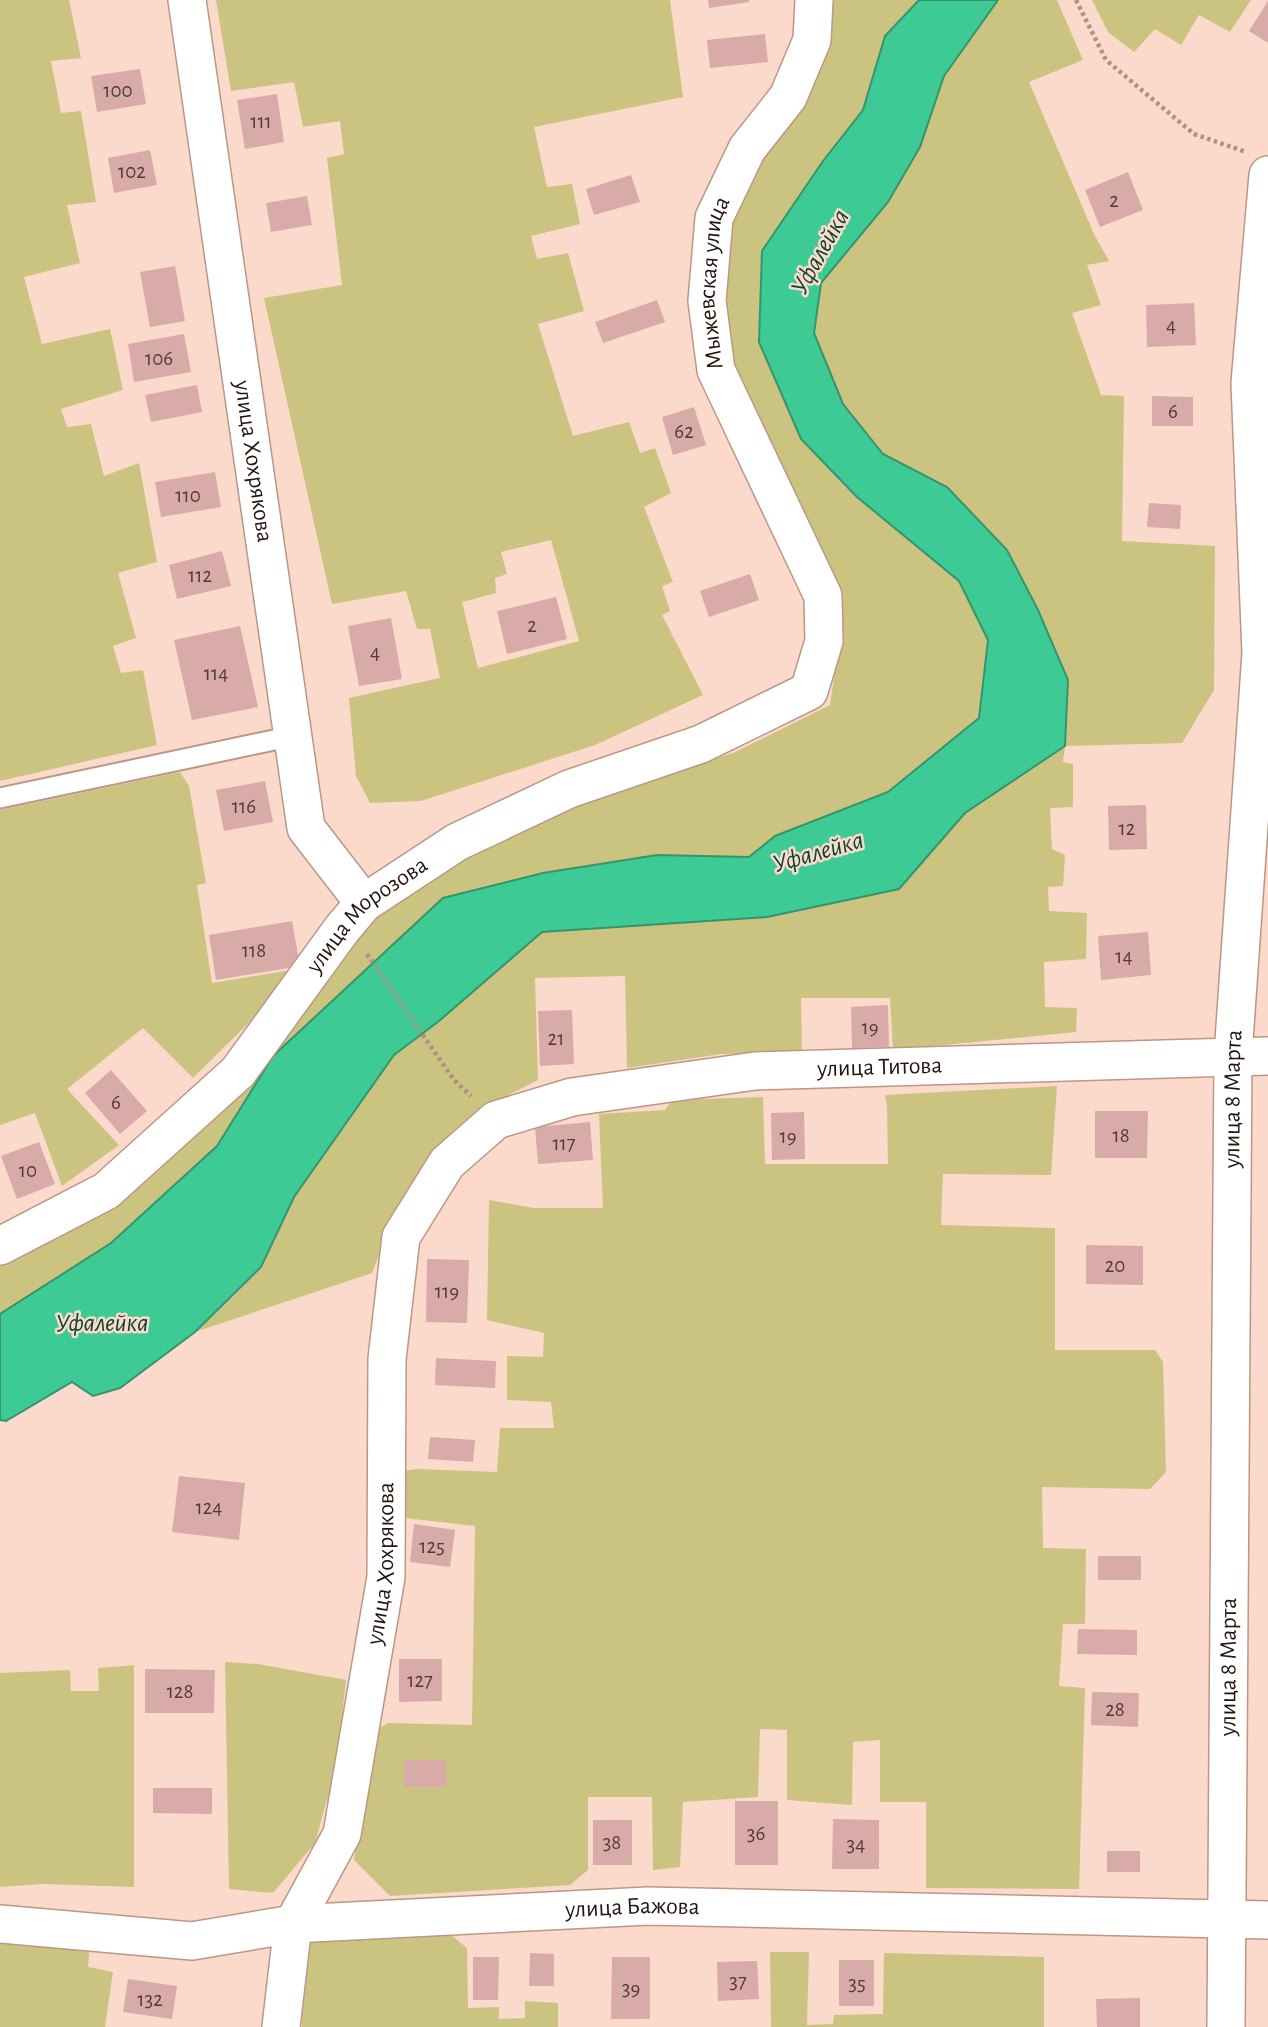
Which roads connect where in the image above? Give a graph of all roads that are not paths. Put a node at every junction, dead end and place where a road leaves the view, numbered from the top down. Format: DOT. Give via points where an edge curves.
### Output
graph roads {
  1 [pos="187,0"];
  2 [pos="814,0"];
  3 [pos="1262,165"];
  4 [pos="809,691"];
  5 [pos="293,736"];
  6 [pos="0,798"];
  7 [pos="364,903"];
  8 [pos="1251,1055"];
  9 [pos="496,1120"];
  10 [pos="0,1246"];
  11 [pos="1228,1919"];
  12 [pos="1268,1920"];
  13 [pos="0,1924"];
  14 [pos="293,1924"];
  15 [pos="281,2027"];
  16 [pos="1226,2027"];
  1 -- 5 [label="street, улица Хохрякова"];
  2 -- 4 [label="street, Мыжевская улица" via="812,40 788,97 747,149 714,218 707,301 716,370 823,596 824,641"];
  3 -- 8 [label="street, улица 8 Марта" via="1250,383 1261,653"];
  4 -- 7 [label="street, улица Морозова" via="701,744 569,789 457,842"];
  5 -- 6 [label="lane"];
  5 -- 7 [label="street, улица Хохрякова" via="306,828"];
  7 -- 10 [label="street, улица Морозова" via="238,1072 106,1191"];
  8 -- 9 [label="street, улица Титова" via="755,1071 572,1097"];
  8 -- 11 [label="street, улица 8 Марта"];
  9 -- 14 [label="street, улица Хохрякова" via="447,1163 401,1237 387,1359 386,1577 342,1834"];
  11 -- 12 [label="street, улица Бажова"];
  11 -- 14 [label="street, улица Бажова" via="648,1906"];
  11 -- 16 [label="street, улица 8 Марта"];
  13 -- 14 [label="street, улица Бажова" via="192,1941"];
  14 -- 15 [label="street, улица Хохрякова"];
}
